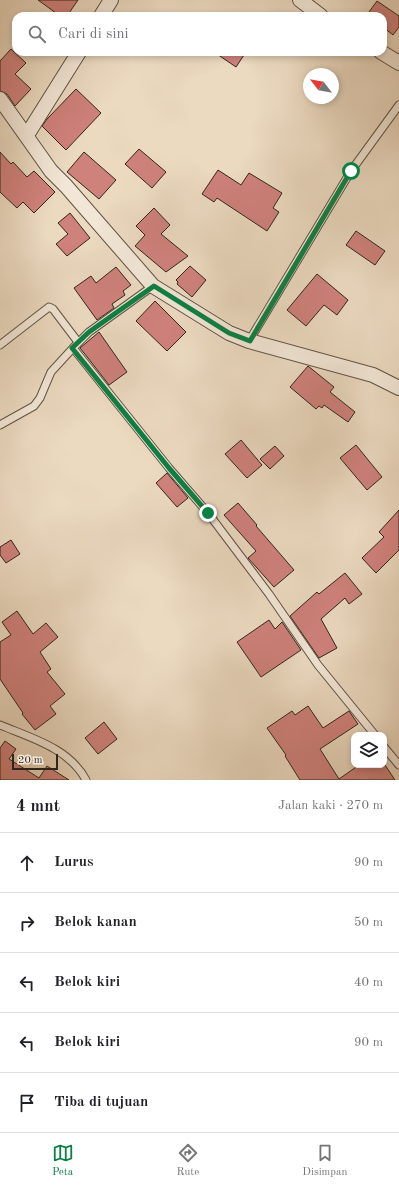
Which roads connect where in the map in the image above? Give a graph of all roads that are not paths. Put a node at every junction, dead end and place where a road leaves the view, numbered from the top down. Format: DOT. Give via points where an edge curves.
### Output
graph roads {
  1 [pos="111,0"];
  2 [pos="300,0"];
  3 [pos="104,12"];
  4 [pos="316,12"];
  5 [pos="76,56"];
  6 [pos="387,56"];
  7 [pos="399,63"];
  8 [pos="0,99"];
  9 [pos="399,105"];
  10 [pos="26,136"];
  11 [pos="154,286"];
  12 [pos="250,341"];
  13 [pos="78,342"];
  14 [pos="0,345"];
  15 [pos="72,348"];
  16 [pos="399,388"];
  17 [pos="0,425"];
  18 [pos="0,725"];
  19 [pos="372,732"];
  20 [pos="387,751"];
  21 [pos="399,765"];
  22 [pos="86,780"];
  1 -- 3 [label="street"];
  2 -- 4 [label="street"];
  5 -- 10 [label="street"];
  6 -- 7 [label="street"];
  8 -- 10 [label="street"];
  9 -- 12 [label="lane" via="351,171"];
  10 -- 11 [label="street" via="51,171"];
  11 -- 12 [label="street" via="229,333"];
  11 -- 13 [label="lane"];
  12 -- 16 [label="street" via="373,375"];
  13 -- 14 [label="lane" via="49,307"];
  13 -- 15 [label="lane"];
  15 -- 17 [label="lane" via="51,372 34,406"];
  15 -- 19 [label="lane" via="208,513 318,665"];
  18 -- 22 [label="lane" via="65,755 81,770"];
  20 -- 21 [label="lane"];
}
